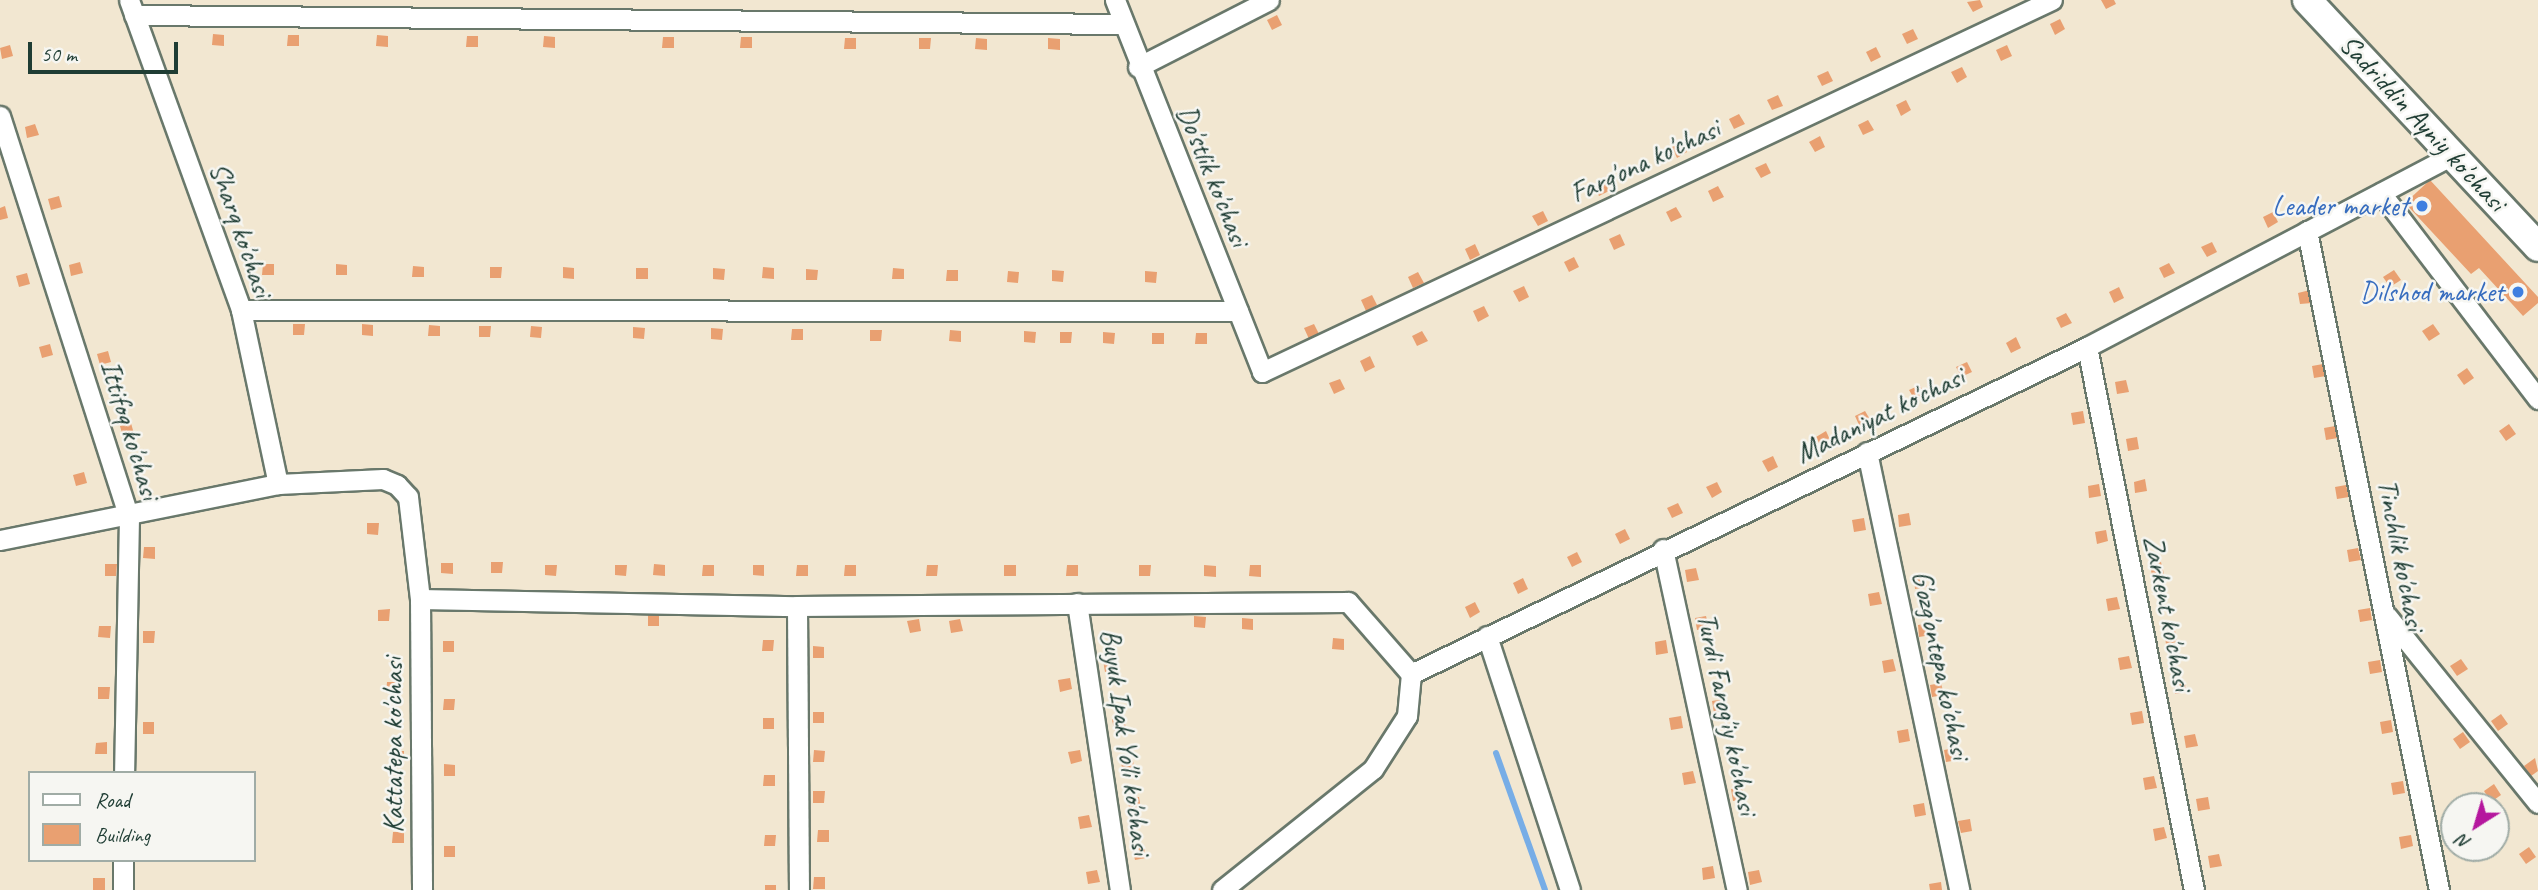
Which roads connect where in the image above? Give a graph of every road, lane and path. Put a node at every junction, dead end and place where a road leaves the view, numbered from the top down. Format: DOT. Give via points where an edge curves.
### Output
graph roads {
  1 [pos="1115,0"];
  2 [pos="1269,0"];
  3 [pos="2052,0"];
  4 [pos="2307,0"];
  5 [pos="132,8"];
  6 [pos="1123,24"];
  7 [pos="1138,67"];
  8 [pos="0,116"];
  9 [pos="2455,154"];
  10 [pos="2381,193"];
  11 [pos="2307,231"];
  12 [pos="2538,247"];
  13 [pos="241,310"];
  14 [pos="1238,311"];
  15 [pos="2087,347"];
  16 [pos="1262,372"];
  17 [pos="2538,399"];
  18 [pos="1867,452"];
  19 [pos="278,484"];
  20 [pos="129,517"];
  21 [pos="0,540"];
  22 [pos="1663,549"];
  23 [pos="420,599"];
  24 [pos="1077,603"];
  25 [pos="797,606"];
  26 [pos="2384,613"];
  27 [pos="1487,636"];
  28 [pos="1411,674"];
  29 [pos="124,771"];
  30 [pos="2538,803"];
  31 [pos="123,862"];
  32 [pos="122,890"];
  33 [pos="422,890"];
  34 [pos="799,890"];
  35 [pos="1120,890"];
  36 [pos="1222,890"];
  37 [pos="1570,890"];
  38 [pos="1737,890"];
  39 [pos="1959,890"];
  40 [pos="2194,890"];
  41 [pos="2439,890"];
  1 -- 6 [label="street, Do'stlik ko'chasi"];
  2 -- 7 [label="street"];
  3 -- 16 [label="street, Farg'ona ko'chasi"];
  4 -- 9 [label="street, Sadriddin Ayniy ko'chasi"];
  5 -- 6 [label="street"];
  5 -- 13 [label="street, Sharq ko'chasi"];
  6 -- 7 [label="street, Do'stlik ko'chasi"];
  7 -- 14 [label="street, Do'stlik ko'chasi"];
  8 -- 20 [label="street, Ittifoq ko'chasi"];
  9 -- 10 [label="street, Madaniyat ko'chasi"];
  9 -- 12 [label="street, Sadriddin Ayniy ko'chasi"];
  10 -- 11 [label="street, Madaniyat ko'chasi"];
  10 -- 17 [label="street"];
  11 -- 15 [label="street, Madaniyat ko'chasi"];
  11 -- 26 [label="street, Tinchlik ko'chasi"];
  13 -- 14 [label="street"];
  13 -- 19 [label="street, Sharq ko'chasi"];
  14 -- 16 [label="street, Do'stlik ko'chasi"];
  15 -- 18 [label="street, Madaniyat ko'chasi"];
  15 -- 40 [label="street, Zarkent ko'chasi"];
  18 -- 22 [label="street, Madaniyat ko'chasi"];
  18 -- 39 [label="street, G'ozg'ontepa ko'chasi"];
  19 -- 20 [label="street, Kattatepa ko'chasi"];
  19 -- 23 [label="street, Kattatepa ko'chasi" via="366,479 397,485 408,497"];
  20 -- 21 [label="street, Kattatepa ko'chasi"];
  20 -- 29 [label="street, Ittifoq ko'chasi"];
  22 -- 27 [label="street, Madaniyat ko'chasi"];
  22 -- 38 [label="street, Turdi Farog'iy ko'chasi"];
  23 -- 25 [label="street"];
  23 -- 33 [label="street, Kattatepa ko'chasi"];
  24 -- 25 [label="street"];
  24 -- 28 [label="street" via="1348,602"];
  24 -- 35 [label="street, Buyuk Ipak Yo'li ko'chasi"];
  25 -- 34 [label="street"];
  26 -- 30 [label="street"];
  26 -- 41 [label="street, Tinchlik ko'chasi"];
  27 -- 28 [label="street, Madaniyat ko'chasi"];
  27 -- 37 [label="street"];
  28 -- 36 [label="street" via="1407,716 1373,769"];
  31 -- 32 [label="street"];
}
